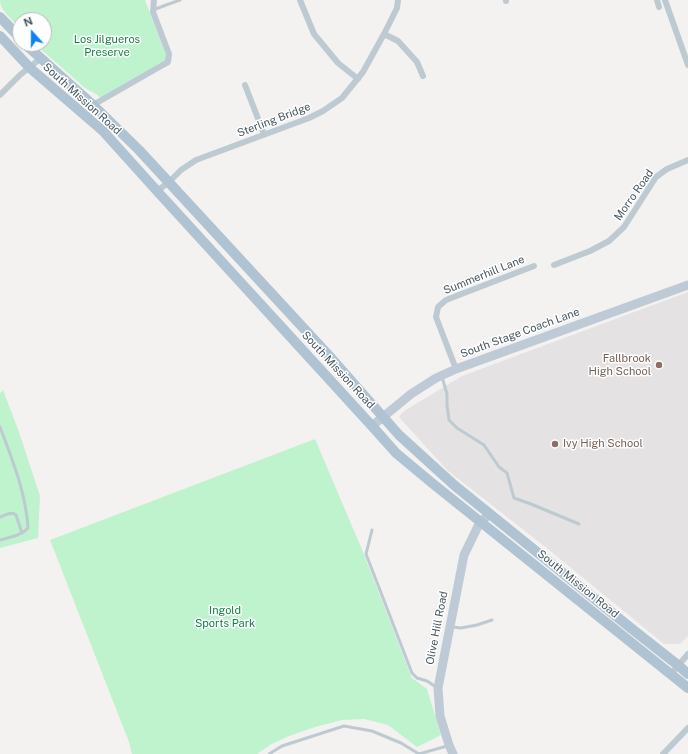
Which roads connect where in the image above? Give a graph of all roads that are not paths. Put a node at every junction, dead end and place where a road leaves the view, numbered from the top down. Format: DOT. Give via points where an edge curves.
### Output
graph roads {
  1 [pos="154,0"];
  2 [pos="180,0"];
  3 [pos="300,0"];
  4 [pos="398,0"];
  5 [pos="656,0"];
  6 [pos="664,0"];
  7 [pos="659,7"];
  8 [pos="153,10"];
  9 [pos="0,17"];
  10 [pos="12,30"];
  11 [pos="384,34"];
  12 [pos="0,36"];
  13 [pos="34,52"];
  14 [pos="41,58"];
  15 [pos="688,65"];
  16 [pos="30,68"];
  17 [pos="422,76"];
  18 [pos="358,79"];
  19 [pos="245,85"];
  20 [pos="0,95"];
  21 [pos="93,105"];
  22 [pos="264,134"];
  23 [pos="688,160"];
  24 [pos="169,182"];
  25 [pos="157,192"];
  26 [pos="554,265"];
  27 [pos="534,266"];
  28 [pos="688,284"];
  29 [pos="456,369"];
  30 [pos="442,376"];
  31 [pos="383,416"];
  32 [pos="372,426"];
  33 [pos="0,427"];
  34 [pos="490,514"];
  35 [pos="0,517"];
  36 [pos="480,522"];
  37 [pos="579,524"];
  38 [pos="372,530"];
  39 [pos="22,533"];
  40 [pos="0,540"];
  41 [pos="492,620"];
  42 [pos="450,627"];
  43 [pos="688,654"];
  44 [pos="678,666"];
  45 [pos="671,674"];
  46 [pos="688,674"];
  47 [pos="438,688"];
  48 [pos="688,688"];
  49 [pos="688,728"];
  50 [pos="449,745"];
  51 [pos="269,754"];
  52 [pos="453,754"];
  53 [pos="663,754"];
  1 -- 8 [label="street"];
  2 -- 8 [label="lane"];
  3 -- 18 [label="street" via="314,34 338,63"];
  4 -- 11 [label="street, Sterling Bridge" via="397,8"];
  5 -- 7 [label="street"];
  6 -- 15 [label="street"];
  8 -- 21 [label="street" via="169,54 168,62"];
  9 -- 10 [label="main road"];
  11 -- 17 [label="street" via="398,41 417,62"];
  11 -- 18 [label="street, Sterling Bridge"];
  12 -- 16 [label="main road, South Mission Road"];
  13 -- 14 [label="main road, South Mission Road"];
  14 -- 16 [label="street"];
  14 -- 21 [label="main road, South Mission Road"];
  16 -- 20 [label="street" via="20,74"];
  16 -- 25 [label="main road, South Mission Road" via="103,131"];
  18 -- 22 [label="street, Sterling Bridge" via="342,98 323,111"];
  19 -- 22 [label="street"];
  21 -- 24 [label="main road, South Mission Road"];
  22 -- 24 [label="street, Sterling Bridge" via="196,160"];
  23 -- 26 [label="street, Morro Road" via="656,177 624,227 609,241"];
  24 -- 25 [label="street, Sterling Bridge"];
  24 -- 31 [label="main road, South Mission Road"];
  25 -- 32 [label="main road, South Mission Road"];
  27 -- 29 [label="street, Summerhill Lane" via="446,300 438,307 436,317"];
  28 -- 29 [label="main road, South Stage Coach Lane"];
  29 -- 30 [label="main road, South Stage Coach Lane"];
  30 -- 31 [label="main road, South Stage Coach Lane" via="411,394"];
  30 -- 37 [label="lane" via="447,394 449,420 484,445 499,467 507,473 514,498"];
  31 -- 32 [label="main road, South Stage Coach Lane"];
  31 -- 34 [label="main road, South Mission Road" via="399,435 448,480"];
  32 -- 36 [label="main road, South Mission Road" via="396,453"];
  33 -- 39 [label="lane" via="24,498 28,528"];
  34 -- 36 [label="main road, Olive Hill Road"];
  34 -- 44 [label="main road, South Mission Road"];
  35 -- 39 [label="lane" via="14,513"];
  36 -- 42 [label="main road, Olive Hill Road" via="464,554"];
  36 -- 45 [label="main road, South Mission Road"];
  38 -- 47 [label="lane" via="366,554 412,673"];
  39 -- 40 [label="lane"];
  41 -- 42 [label="lane" via="461,628"];
  42 -- 47 [label="main road, Olive Hill Road"];
  43 -- 44 [label="street"];
  44 -- 45 [label="street"];
  44 -- 46 [label="main road, South Mission Road"];
  45 -- 48 [label="main road, South Mission Road"];
  47 -- 50 [label="main road, Olive Hill Road" via="440,716"];
  49 -- 53 [label="street"];
  50 -- 51 [label="lane" via="419,754 372,731 344,726 282,746"];
  50 -- 52 [label="main road, Olive Hill Road"];
}
